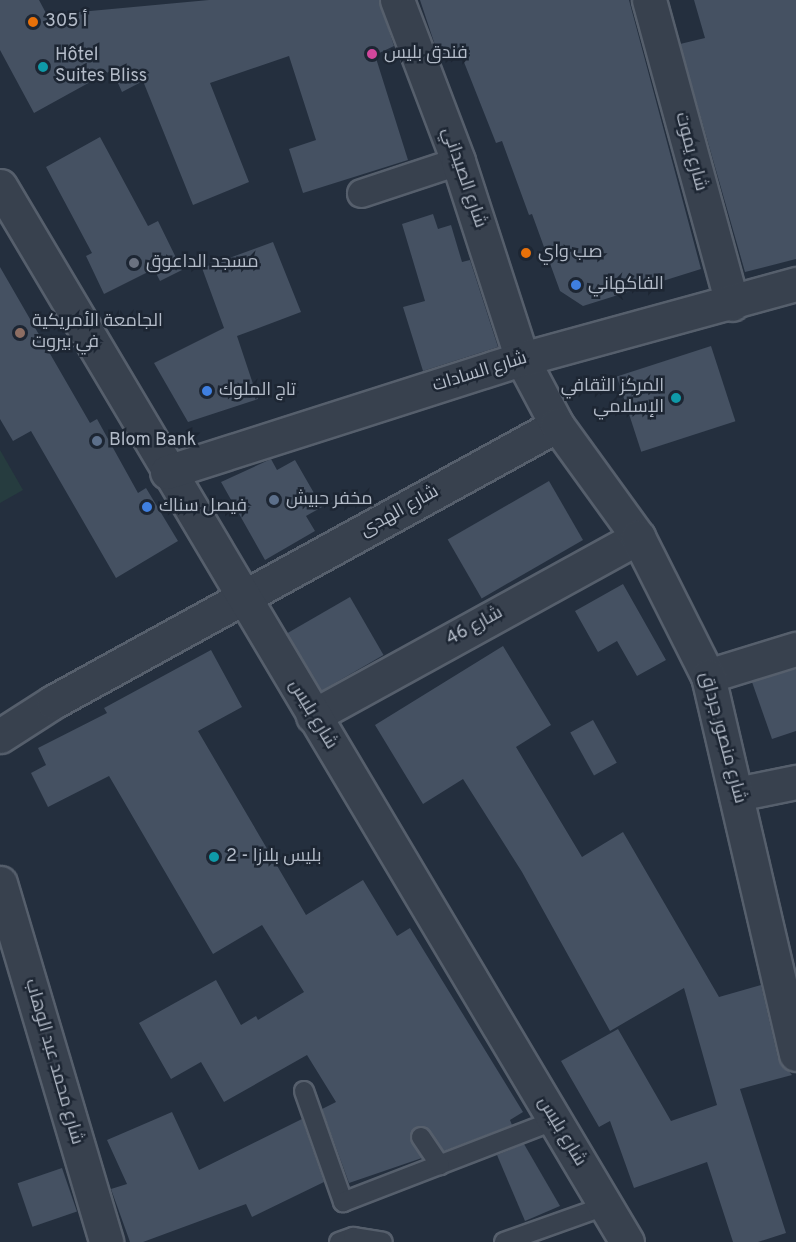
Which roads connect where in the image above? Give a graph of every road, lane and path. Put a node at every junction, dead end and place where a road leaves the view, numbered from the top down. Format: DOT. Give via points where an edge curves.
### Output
graph roads {
  1 [pos="397,0"];
  2 [pos="649,0"];
  3 [pos="458,161"];
  4 [pos="0,186"];
  5 [pos="361,193"];
  6 [pos="796,284"];
  7 [pos="732,304"];
  8 [pos="522,359"];
  9 [pos="557,425"];
  10 [pos="167,472"];
  11 [pos="638,537"];
  12 [pos="243,600"];
  13 [pos="796,649"];
  14 [pos="708,676"];
  15 [pos="313,716"];
  16 [pos="0,736"];
  17 [pos="796,782"];
  18 [pos="737,794"];
  19 [pos="0,883"];
  20 [pos="796,1054"];
  21 [pos="304,1091"];
  22 [pos="555,1120"];
  23 [pos="422,1137"];
  24 [pos="440,1165"];
  25 [pos="605,1206"];
  26 [pos="106,1242"];
  27 [pos="339,1242"];
  28 [pos="383,1242"];
  29 [pos="504,1242"];
  30 [pos="627,1242"];
  1 -- 3 [label="street, شارع الصيداني"];
  2 -- 7 [label="street, شارع يموت"];
  3 -- 5 [label="street"];
  3 -- 8 [label="street, شارع الصيداني"];
  4 -- 10 [label="street, شارع بليس"];
  6 -- 7 [label="street, شارع السادات"];
  7 -- 8 [label="street, شارع السادات"];
  8 -- 9 [label="street, شارع منصور جرداق"];
  8 -- 10 [label="street, شارع السادات"];
  9 -- 11 [label="street, شارع منصور جرداق"];
  9 -- 12 [label="street, شارع الهدى"];
  10 -- 12 [label="street, شارع بليس"];
  11 -- 14 [label="street, شارع منصور جرداق"];
  11 -- 15 [label="street, شارع 46"];
  12 -- 15 [label="street, شارع بليس"];
  12 -- 16 [label="street" via="52,702"];
  13 -- 14 [label="street"];
  14 -- 18 [label="street, شارع منصور جرداق"];
  15 -- 22 [label="street, شارع بليس"];
  17 -- 18 [label="street"];
  18 -- 20 [label="street, شارع منصور جرداق"];
  19 -- 26 [label="street, شارع محمد عبد الوهاب"];
  21 -- 24 [label="lane" via="343,1202"];
  22 -- 24 [label="lane"];
  22 -- 25 [label="street, شارع بليس"];
  23 -- 24 [label="lane"];
  25 -- 29 [label="lane"];
  25 -- 30 [label="street, شارع بليس"];
  27 -- 28 [label="lane" via="353,1237"];
}
